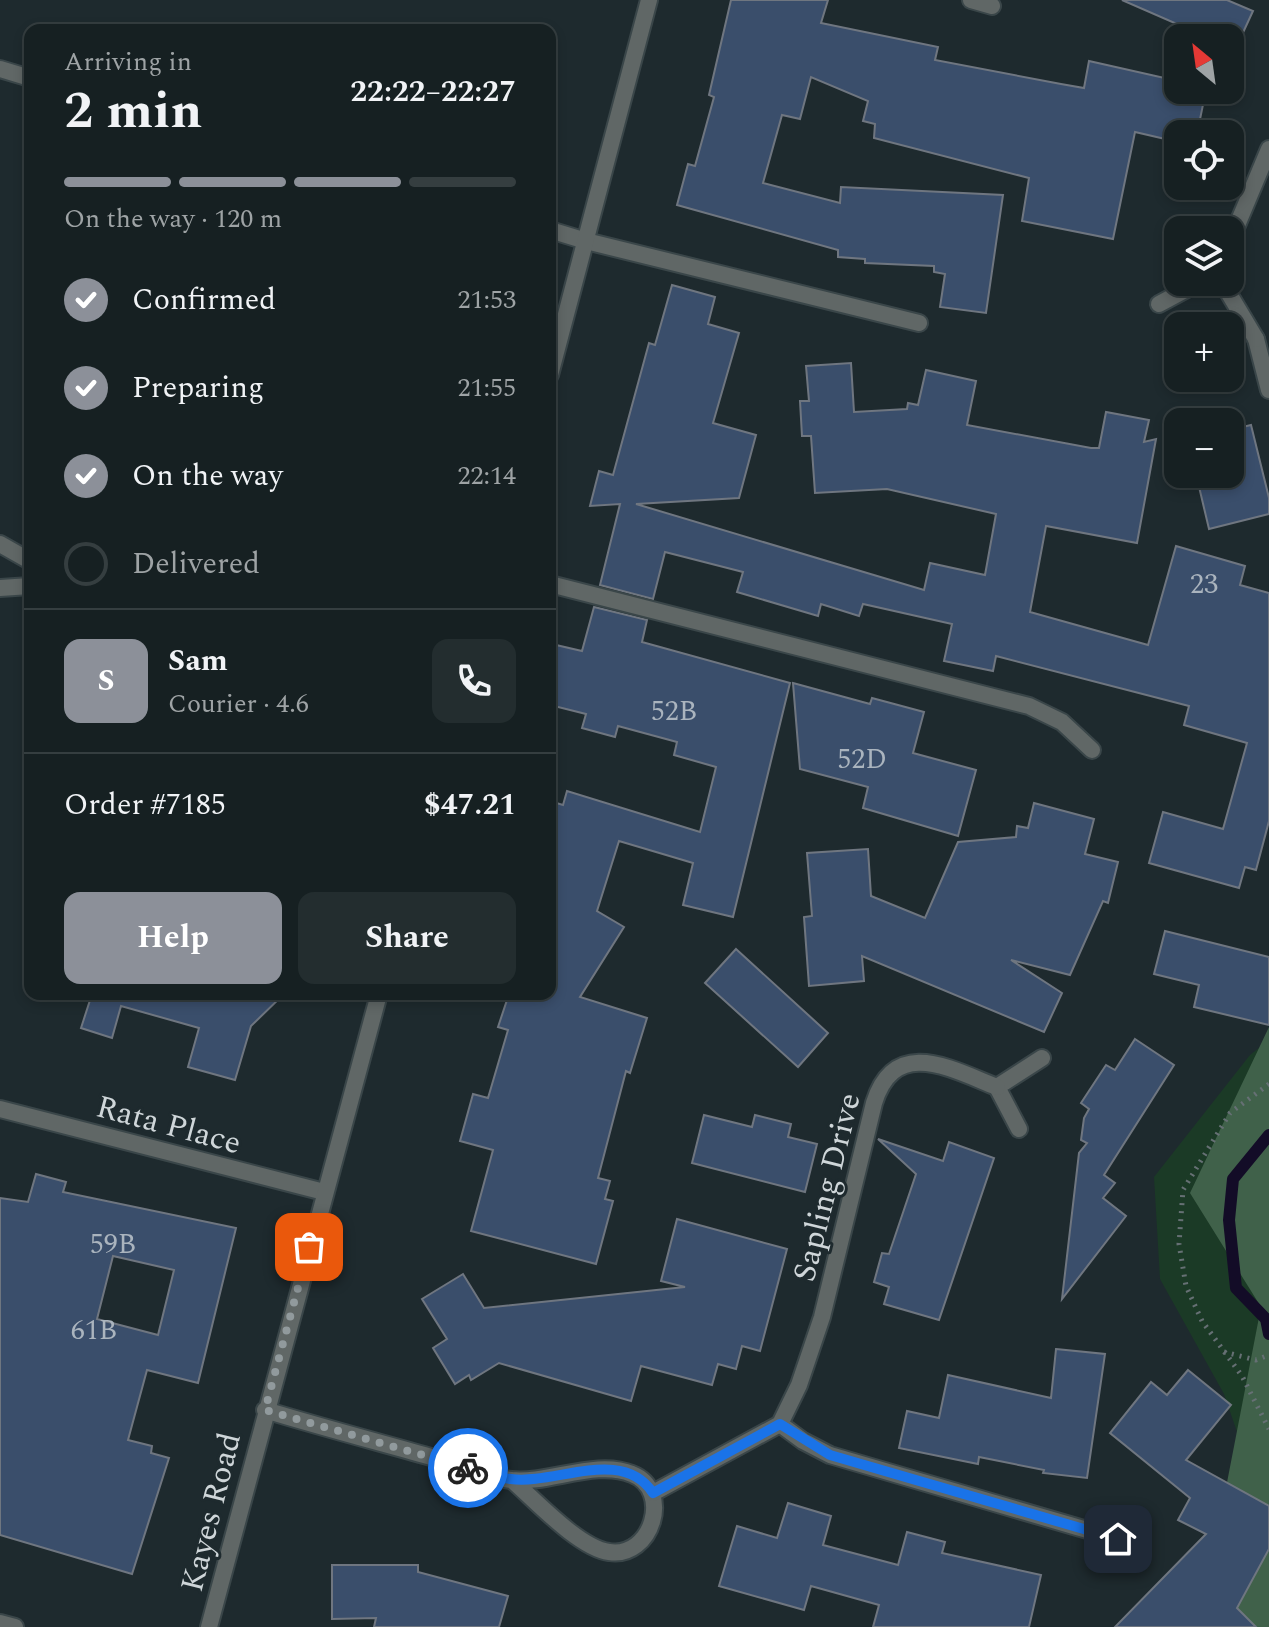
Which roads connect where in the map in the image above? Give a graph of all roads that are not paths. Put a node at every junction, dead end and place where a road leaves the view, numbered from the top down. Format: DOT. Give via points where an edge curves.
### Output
graph roads {
  1 [pos="649,0"];
  2 [pos="971,0"];
  3 [pos="992,6"];
  4 [pos="0,69"];
  5 [pos="24,76"];
  6 [pos="1269,149"];
  7 [pos="1241,216"];
  8 [pos="556,232"];
  9 [pos="586,241"];
  10 [pos="1174,296"];
  11 [pos="1230,296"];
  12 [pos="1159,304"];
  13 [pos="919,323"];
  14 [pos="556,353"];
  15 [pos="1269,390"];
  16 [pos="0,544"];
  17 [pos="24,558"];
  18 [pos="24,586"];
  19 [pos="556,586"];
  20 [pos="0,588"];
  21 [pos="1092,750"];
  22 [pos="377,1000"];
  23 [pos="1042,1058"];
  24 [pos="997,1087"];
  25 [pos="0,1109"];
  26 [pos="1019,1129"];
  27 [pos="324,1192"];
  28 [pos="265,1410"];
  29 [pos="780,1424"];
  30 [pos="512,1480"];
  31 [pos="653,1493"];
  32 [pos="1118,1539"];
  33 [pos="0,1623"];
  34 [pos="15,1627"];
  35 [pos="209,1627"];
  1 -- 9 [label="street"];
  2 -- 3 [label="street"];
  4 -- 5 [label="street"];
  6 -- 7 [label="street"];
  8 -- 9 [label="street"];
  9 -- 13 [label="street"];
  9 -- 14 [label="street"];
  10 -- 12 [label="street"];
  11 -- 15 [label="street" via="1256,339"];
  16 -- 17 [label="street"];
  18 -- 20 [label="street"];
  19 -- 21 [label="street" via="1029,706 1062,722"];
  22 -- 27 [label="street, Kayes Road"];
  23 -- 24 [label="street"];
  24 -- 26 [label="street"];
  24 -- 29 [label="street, Sapling Drive" via="918,1062 895,1069 878,1089 822,1317"];
  25 -- 27 [label="street, Rata Place"];
  27 -- 28 [label="street, Kayes Road"];
  28 -- 30 [label="street"];
  28 -- 35 [label="street, Kayes Road"];
  29 -- 31 [label="street"];
  29 -- 32 [label="street" via="830,1455"];
  30 -- 31 [label="street" via="625,1471"];
  30 -- 31 [label="street" via="583,1541 609,1553 643,1540 654,1518"];
  33 -- 34 [label="street"];
}
